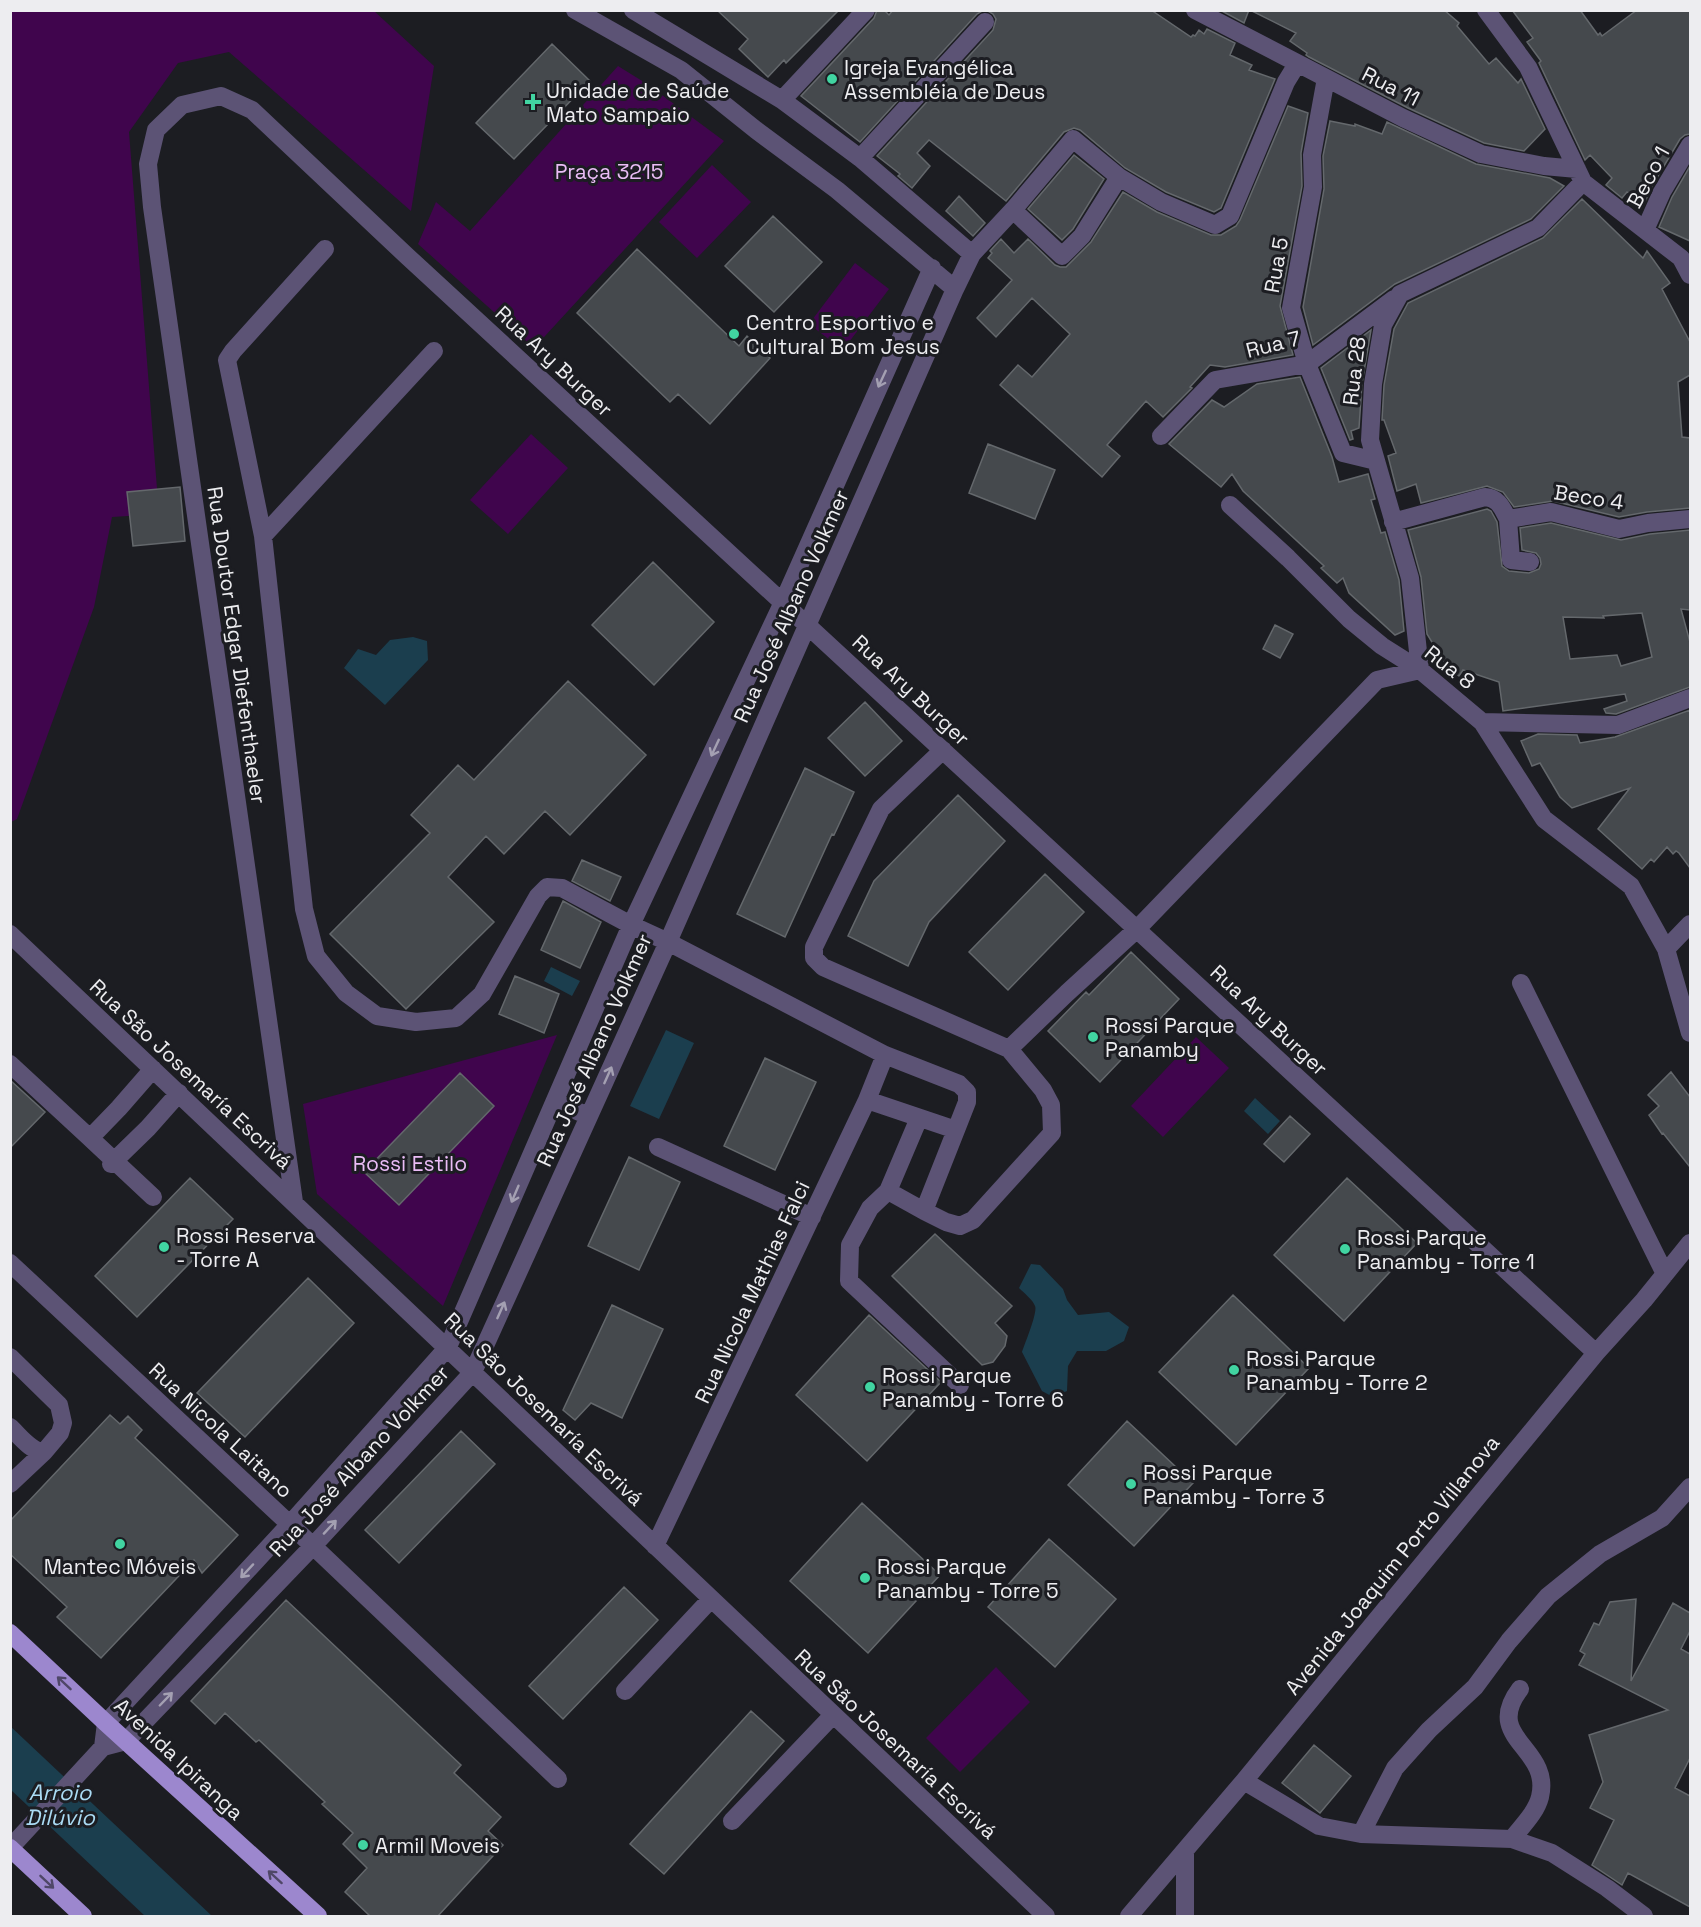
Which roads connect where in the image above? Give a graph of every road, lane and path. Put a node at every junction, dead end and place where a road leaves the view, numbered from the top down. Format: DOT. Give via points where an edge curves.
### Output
graph roads {
  1 [pos="574,10"];
  2 [pos="633,10"];
  3 [pos="866,10"];
  4 [pos="1196,10"];
  5 [pos="1486,10"];
  6 [pos="985,22"];
  7 [pos="1297,64"];
  8 [pos="1326,78"];
  9 [pos="782,100"];
  10 [pos="182,105"];
  11 [pos="1690,145"];
  12 [pos="860,159"];
  13 [pos="1580,176"];
  14 [pos="1119,177"];
  15 [pos="1013,210"];
  16 [pos="1645,230"];
  17 [pos="325,249"];
  18 [pos="972,254"];
  19 [pos="1686,257"];
  20 [pos="932,268"];
  21 [pos="1690,275"];
  22 [pos="955,289"];
  23 [pos="1400,294"];
  24 [pos="435,351"];
  25 [pos="1307,364"];
  26 [pos="1161,436"];
  27 [pos="1376,461"];
  28 [pos="1230,505"];
  29 [pos="1508,519"];
  30 [pos="1690,519"];
  31 [pos="1393,522"];
  32 [pos="263,536"];
  33 [pos="1530,562"];
  34 [pos="783,602"];
  35 [pos="807,625"];
  36 [pos="1420,670"];
  37 [pos="1690,698"];
  38 [pos="1482,722"];
  39 [pos="943,750"];
  40 [pos="1690,924"];
  41 [pos="631,925"];
  42 [pos="1137,929"];
  43 [pos="10,934"];
  44 [pos="668,942"];
  45 [pos="1666,949"];
  46 [pos="1521,983"];
  47 [pos="1690,1034"];
  48 [pos="1009,1049"];
  49 [pos="885,1055"];
  50 [pos="10,1064"];
  51 [pos="153,1069"];
  52 [pos="179,1093"];
  53 [pos="867,1100"];
  54 [pos="555,1102"];
  55 [pos="589,1116"];
  56 [pos="918,1118"];
  57 [pos="957,1130"];
  58 [pos="90,1138"];
  59 [pos="658,1147"];
  60 [pos="113,1162"];
  61 [pos="888,1191"];
  62 [pos="153,1197"];
  63 [pos="294,1202"];
  64 [pos="924,1210"];
  65 [pos="812,1217"];
  66 [pos="1690,1243"];
  67 [pos="10,1263"];
  68 [pos="1665,1274"];
  69 [pos="448,1347"];
  70 [pos="1596,1353"];
  71 [pos="10,1357"];
  72 [pos="473,1372"];
  73 [pos="960,1385"];
  74 [pos="10,1427"];
  75 [pos="44,1452"];
  76 [pos="10,1484"];
  77 [pos="1690,1488"];
  78 [pos="290,1524"];
  79 [pos="313,1546"];
  80 [pos="655,1546"];
  81 [pos="711,1599"];
  82 [pos="10,1633"];
  83 [pos="1520,1689"];
  84 [pos="625,1691"];
  85 [pos="833,1715"];
  86 [pos="106,1723"];
  87 [pos="126,1741"];
  88 [pos="103,1747"];
  89 [pos="558,1779"];
  90 [pos="1244,1781"];
  91 [pos="732,1821"];
  92 [pos="1361,1834"];
  93 [pos="1512,1839"];
  94 [pos="10,1848"];
  95 [pos="1185,1851"];
  96 [pos="83,1917"];
  97 [pos="318,1917"];
  98 [pos="1046,1917"];
  99 [pos="1129,1917"];
  100 [pos="1185,1917"];
  101 [pos="1644,1917"];
  1 -- 20 [label="street" via="681,70"];
  2 -- 9 [label="street"];
  3 -- 9 [label="street"];
  4 -- 7 [label="street, Rua 11"];
  5 -- 13 [label="street" via="1528,67"];
  6 -- 12 [label="street"];
  7 -- 8 [label="street, Rua 11"];
  7 -- 14 [label="street" via="1230,216 1215,225 1161,202"];
  8 -- 13 [label="street, Rua 11" via="1481,154"];
  8 -- 25 [label="street, Rua 5" via="1312,155 1313,186 1291,308"];
  9 -- 12 [label="street"];
  10 -- 34 [label="street, Rua Ary Burger" via="221,96 252,110"];
  10 -- 63 [label="street, Rua Doutor Edgar Diefenthaeler" via="156,129 148,164 152,207"];
  11 -- 16 [label="street, Beco 1"];
  12 -- 18 [label="street"];
  13 -- 16 [label="street"];
  13 -- 23 [label="street" via="1538,228"];
  14 -- 15 [label="street, Rua José Albano Volkmer" via="1073,139"];
  14 -- 15 [label="street" via="1082,236 1062,256"];
  15 -- 18 [label="street, Rua José Albano Volkmer"];
  16 -- 19 [label="street"];
  17 -- 32 [label="street" via="228,360"];
  18 -- 22 [label="street, Rua José Albano Volkmer"];
  19 -- 21 [label="street"];
  20 -- 22 [label="street"];
  20 -- 34 [label="street, Rua José Albano Volkmer, one-way"];
  22 -- 35 [label="street, Rua José Albano Volkmer"];
  23 -- 25 [label="street, Rua 7"];
  23 -- 27 [label="street, Rua 28" via="1383,325 1373,384 1370,440"];
  24 -- 32 [label="street"];
  25 -- 26 [label="street, Rua 7" via="1215,380"];
  25 -- 27 [label="street, Rua 5" via="1342,453"];
  27 -- 31 [label="street, Rua 28"];
  28 -- 36 [label="street, Rua 8" via="1349,619"];
  29 -- 30 [label="street, Beco 4" via="1551,512 1619,529"];
  29 -- 31 [label="street" via="1499,502 1485,497"];
  29 -- 33 [label="street" via="1511,560"];
  31 -- 36 [label="street, Rua 28" via="1410,579"];
  32 -- 41 [label="street" via="304,909 316,956 346,993 376,1016 416,1022 456,1018 482,994 538,896 547,887 562,888"];
  34 -- 35 [label="street, Rua Ary Burger"];
  34 -- 41 [label="street, Rua José Albano Volkmer, one-way"];
  35 -- 39 [label="street, Rua Ary Burger"];
  35 -- 44 [label="street, Rua José Albano Volkmer"];
  36 -- 38 [label="street, Rua 8"];
  36 -- 42 [label="street" via="1377,680"];
  37 -- 38 [label="street" via="1618,725"];
  38 -- 45 [label="street, Rua 8" via="1544,819 1631,886"];
  39 -- 42 [label="street, Rua Ary Burger"];
  39 -- 48 [label="street" via="881,809 814,946 814,957 823,967"];
  40 -- 45 [label="street"];
  41 -- 44 [label="street"];
  41 -- 54 [label="street, Rua José Albano Volkmer"];
  42 -- 48 [label="street"];
  42 -- 70 [label="street, Rua Ary Burger"];
  43 -- 51 [label="street, Rua São Josemaría Escrivá"];
  44 -- 49 [label="street"];
  55 -- 44 [label="street, Rua José Albano Volkmer, one-way"];
  45 -- 47 [label="street, Rua 8"];
  46 -- 68 [label="street"];
  48 -- 64 [label="street" via="1051,1105 1052,1133 973,1220 960,1226"];
  49 -- 53 [label="street, Rua Nicola Mathias Falci"];
  49 -- 57 [label="street" via="959,1084 967,1092"];
  50 -- 58 [label="street"];
  51 -- 52 [label="street, Rua São Josemaría Escrivá"];
  51 -- 58 [label="street"];
  52 -- 60 [label="street"];
  52 -- 63 [label="street, Rua São Josemaría Escrivá"];
  53 -- 56 [label="street"];
  53 -- 65 [label="street, Rua Nicola Mathias Falci"];
  54 -- 55 [label="street"];
  54 -- 69 [label="street, Rua José Albano Volkmer, one-way"];
  72 -- 55 [label="street, Rua José Albano Volkmer, one-way"];
  56 -- 57 [label="street"];
  56 -- 61 [label="street"];
  57 -- 64 [label="street"];
  58 -- 60 [label="street"];
  59 -- 65 [label="street"];
  60 -- 62 [label="street"];
  61 -- 64 [label="street"];
  61 -- 73 [label="street" via="870,1208 850,1245 849,1281"];
  63 -- 69 [label="street, Rua São Josemaría Escrivá"];
  65 -- 80 [label="street, Rua Nicola Mathias Falci"];
  66 -- 68 [label="street, Avenida Joaquim Porto Villanova"];
  67 -- 78 [label="street, Rua Nicola Laitano"];
  68 -- 70 [label="street, Avenida Joaquim Porto Villanova"];
  69 -- 72 [label="street, Rua São Josemaría Escrivá"];
  69 -- 78 [label="street, Rua José Albano Volkmer"];
  70 -- 90 [label="street, Avenida Joaquim Porto Villanova"];
  71 -- 75 [label="street" via="58,1405 63,1423"];
  79 -- 72 [label="street, Rua José Albano Volkmer, one-way"];
  72 -- 80 [label="street, Rua São Josemaría Escrivá"];
  74 -- 75 [label="street" via="32,1448"];
  75 -- 76 [label="street"];
  77 -- 92 [label="street" via="1662,1518 1600,1554 1548,1596 1475,1687 1395,1768"];
  78 -- 79 [label="street, Rua Nicola Laitano"];
  78 -- 86 [label="street, Rua José Albano Volkmer, one-way"];
  87 -- 79 [label="street, Rua José Albano Volkmer, one-way"];
  79 -- 89 [label="street, Rua Nicola Laitano"];
  80 -- 81 [label="street, Rua São Josemaría Escrivá"];
  81 -- 84 [label="street"];
  81 -- 85 [label="street, Rua São Josemaría Escrivá"];
  86 -- 82 [label="main road, Avenida Ipiranga, one-way"];
  83 -- 93 [label="street" via="1507,1712 1509,1723 1512,1733 1536,1762 1541,1782 1531,1814"];
  85 -- 91 [label="street"];
  85 -- 98 [label="street, Rua São Josemaría Escrivá"];
  86 -- 87 [label="main road, Avenida Ipiranga"];
  86 -- 88 [label="street"];
  87 -- 88 [label="street"];
  97 -- 87 [label="main road, Avenida Ipiranga, one-way"];
  88 -- 94 [label="street"];
  90 -- 92 [label="street" via="1319,1826"];
  90 -- 95 [label="street, Avenida Joaquim Porto Villanova"];
  92 -- 93 [label="street"];
  93 -- 101 [label="street" via="1552,1853"];
  94 -- 96 [label="main road, one-way"];
  95 -- 99 [label="street, Avenida Joaquim Porto Villanova"];
  95 -- 100 [label="street"];
}
